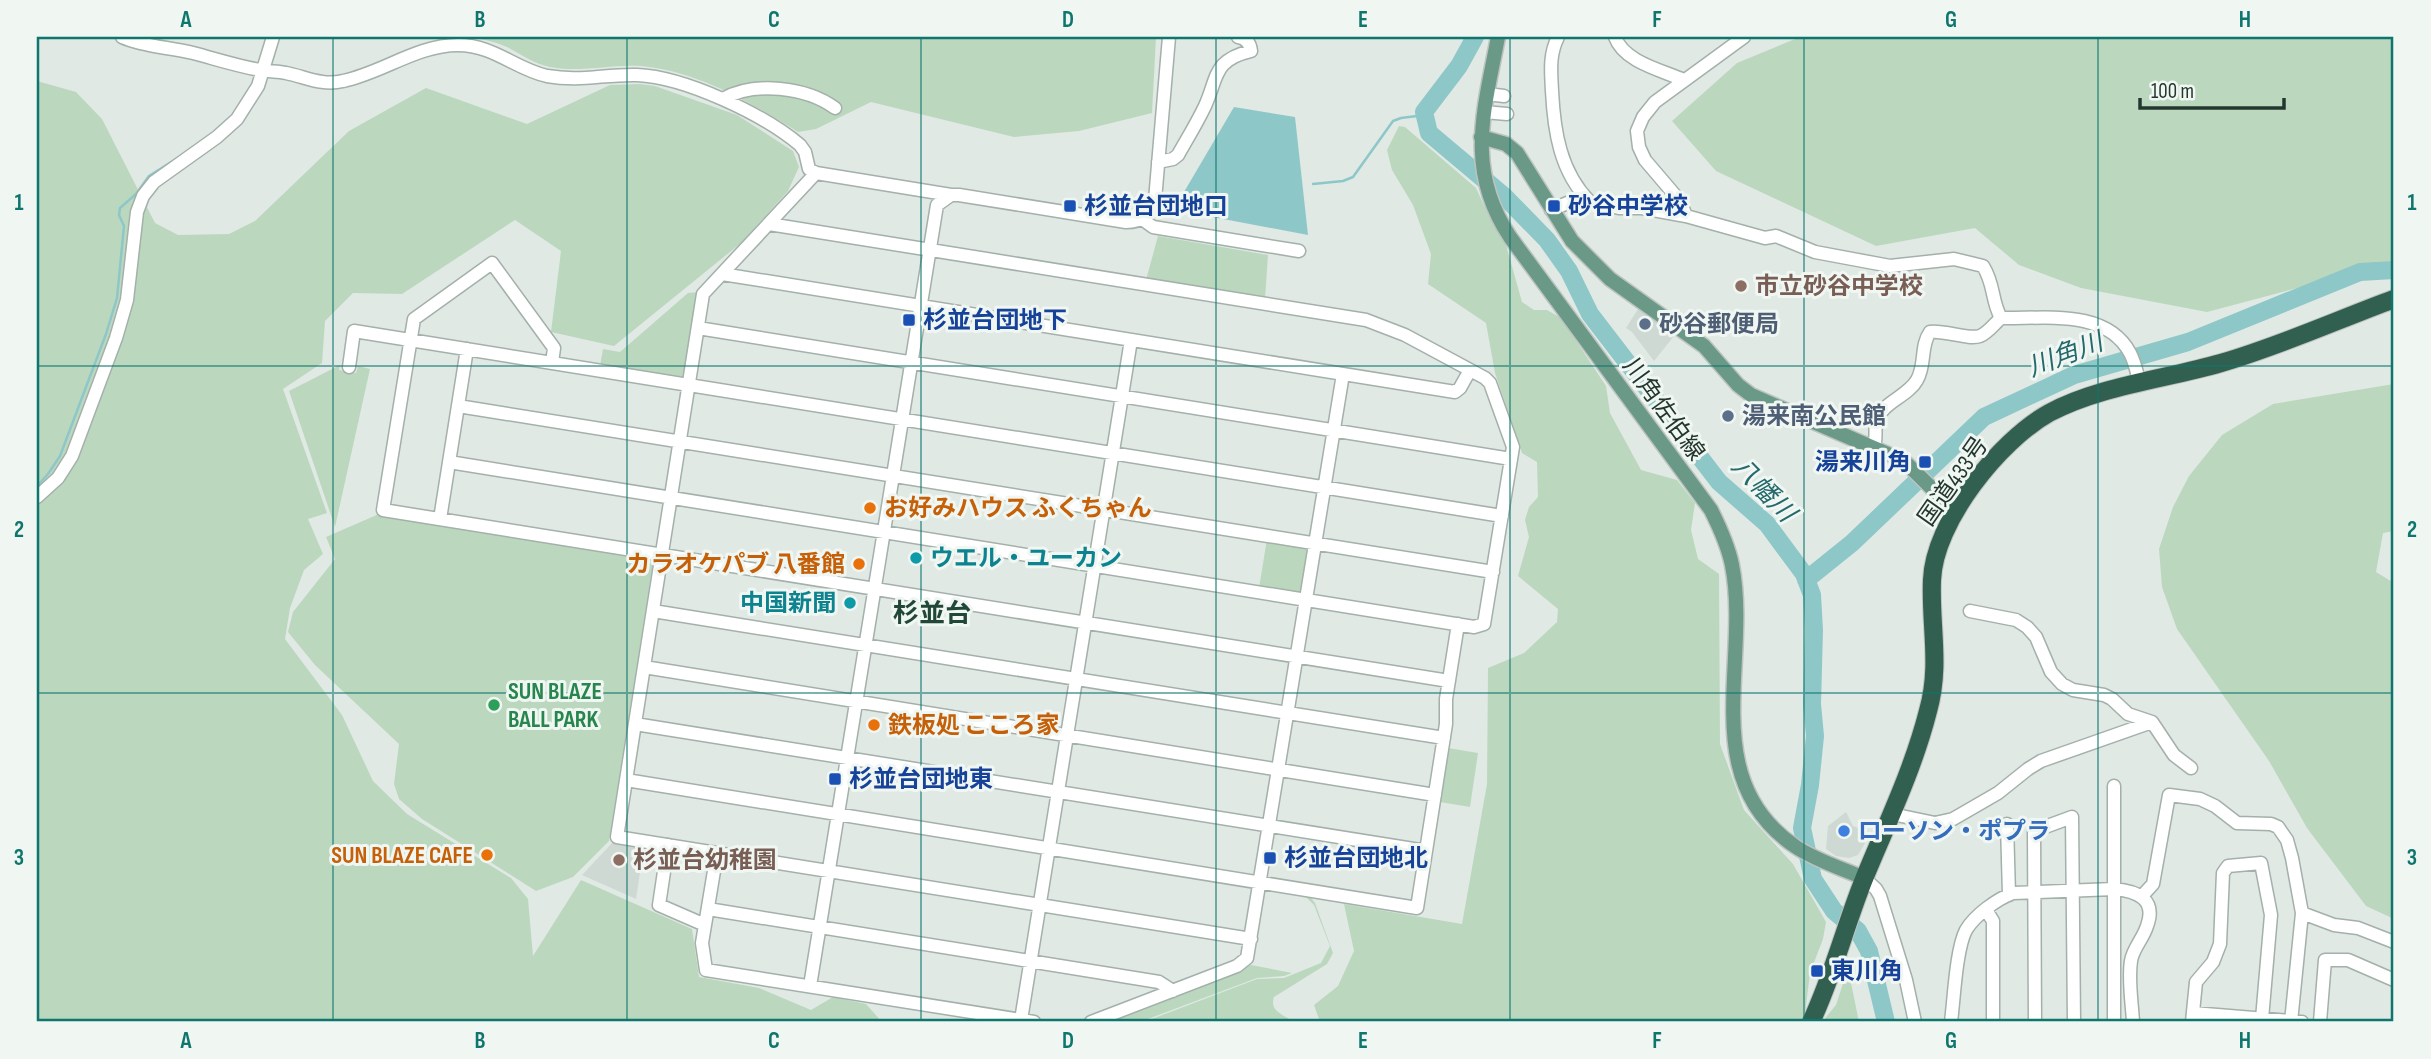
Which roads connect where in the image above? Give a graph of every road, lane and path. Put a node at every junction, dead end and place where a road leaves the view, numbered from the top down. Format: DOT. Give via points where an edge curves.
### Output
graph roads {
  1 [pos="122,37"];
  2 [pos="273,37"];
  3 [pos="1169,37"];
  4 [pos="1238,37"];
  5 [pos="1498,37"];
  6 [pos="1558,37"];
  7 [pos="1615,37"];
  8 [pos="1744,37"];
  9 [pos="140,40"];
  10 [pos="263,75"];
  11 [pos="1684,80"];
  12 [pos="1487,94"];
  13 [pos="1504,96"];
  14 [pos="723,99"];
  15 [pos="835,108"];
  16 [pos="1484,112"];
  17 [pos="1507,114"];
  18 [pos="1481,137"];
  19 [pos="1158,162"];
  20 [pos="816,173"];
  21 [pos="951,195"];
  22 [pos="1590,202"];
  23 [pos="1551,210"];
  24 [pos="1686,216"];
  25 [pos="1142,219"];
  26 [pos="769,224"];
  27 [pos="928,249"];
  28 [pos="1299,251"];
  29 [pos="722,274"];
  30 [pos="2394,299"];
  31 [pos="919,306"];
  32 [pos="2001,318"];
  33 [pos="698,328"];
  34 [pos="411,340"];
  35 [pos="1131,340"];
  36 [pos="467,349"];
  37 [pos="910,362"];
  38 [pos="552,363"];
  39 [pos="349,367"];
  40 [pos="1470,370"];
  41 [pos="1343,374"];
  42 [pos="2140,384"];
  43 [pos="689,385"];
  44 [pos="1122,396"];
  45 [pos="458,406"];
  46 [pos="901,419"];
  47 [pos="1334,431"];
  48 [pos="680,441"];
  49 [pos="1874,447"];
  50 [pos="1113,453"];
  51 [pos="1511,459"];
  52 [pos="449,462"];
  53 [pos="892,475"];
  54 [pos="1324,487"];
  55 [pos="37,497"];
  56 [pos="671,498"];
  57 [pos="1104,509"];
  58 [pos="1955,511"];
  59 [pos="1502,516"];
  60 [pos="440,519"];
  61 [pos="883,532"];
  62 [pos="1315,543"];
  63 [pos="662,554"];
  64 [pos="1094,566"];
  65 [pos="1493,572"];
  66 [pos="874,588"];
  67 [pos="1306,600"];
  68 [pos="653,611"];
  69 [pos="1970,611"];
  70 [pos="1085,622"];
  71 [pos="1458,624"];
  72 [pos="864,645"];
  73 [pos="1297,656"];
  74 [pos="644,667"];
  75 [pos="1076,679"];
  76 [pos="1449,681"];
  77 [pos="855,701"];
  78 [pos="1288,713"];
  79 [pos="2152,722"];
  80 [pos="635,724"];
  81 [pos="1067,736"];
  82 [pos="1444,738"];
  83 [pos="846,758"];
  84 [pos="2191,768"];
  85 [pos="1279,769"];
  86 [pos="626,780"];
  87 [pos="2114,786"];
  88 [pos="1058,792"];
  89 [pos="1435,794"];
  90 [pos="837,814"];
  91 [pos="1892,814"];
  92 [pos="2007,824"];
  93 [pos="1269,826"];
  94 [pos="668,845"];
  95 [pos="1049,849"];
  96 [pos="1426,851"];
  97 [pos="717,853"];
  98 [pos="828,871"];
  99 [pos="1864,878"];
  100 [pos="1260,883"];
  101 [pos="2115,890"];
  102 [pos="2074,891"];
  103 [pos="2034,892"];
  104 [pos="2009,895"];
  105 [pos="2142,896"];
  106 [pos="1040,905"];
  107 [pos="708,909"];
  108 [pos="1986,911"];
  109 [pos="2302,913"];
  110 [pos="705,925"];
  111 [pos="819,927"];
  112 [pos="1251,939"];
  113 [pos="2394,943"];
  114 [pos="1031,961"];
  115 [pos="2394,980"];
  116 [pos="810,986"];
  117 [pos="1172,991"];
  118 [pos="2193,1018"];
  119 [pos="2262,1019"];
  120 [pos="2241,1020"];
  121 [pos="1027,1021"];
  122 [pos="1091,1022"];
  123 [pos="1811,1022"];
  124 [pos="1915,1022"];
  125 [pos="1951,1022"];
  126 [pos="1993,1022"];
  127 [pos="2035,1022"];
  128 [pos="2074,1022"];
  129 [pos="2114,1022"];
  130 [pos="2133,1022"];
  131 [pos="2291,1022"];
  132 [pos="2302,1022"];
  133 [pos="2320,1022"];
  1 -- 9 [label="street"];
  2 -- 10 [label="street"];
  3 -- 19 [label="street"];
  4 -- 19 [label="street" via="1250,44 1251,51 1226,61 1216,72 1205,106 1178,155"];
  5 -- 12 [label="main road, 川角佐伯線"];
  6 -- 22 [label="street" via="1551,57 1555,131 1571,175"];
  7 -- 11 [label="street" via="1632,57"];
  8 -- 11 [label="street"];
  9 -- 10 [label="street"];
  10 -- 14 [label="street" via="281,72 333,83 435,48 469,46 545,75 581,80 641,75"];
  10 -- 55 [label="street" via="246,109 228,128 161,176 143,196 127,300 116,338 72,456 58,478"];
  11 -- 24 [label="street" via="1655,102 1637,131 1645,160 1680,201"];
  12 -- 13 [label="street"];
  12 -- 16 [label="main road, 川角佐伯線"];
  14 -- 15 [label="street" via="741,90 769,89 810,94"];
  14 -- 20 [label="street" via="793,139 805,152 809,169"];
  16 -- 17 [label="street"];
  16 -- 18 [label="main road, 川角佐伯線"];
  18 -- 23 [label="main road" via="1506,144 1517,153"];
  18 -- 99 [label="main road, 川角佐伯線" via="1486,186 1510,237 1718,523 1734,581 1734,726 1744,782 1757,807 1793,844"];
  19 -- 25 [label="street" via="1153,208"];
  20 -- 21 [label="street"];
  20 -- 26 [label="street"];
  21 -- 25 [label="street" via="1126,222"];
  21 -- 27 [label="street" via="937,205"];
  22 -- 23 [label="street" via="1568,202"];
  22 -- 24 [label="street"];
  23 -- 49 [label="main road" via="1572,242 1611,279 1704,346 1738,385"];
  24 -- 32 [label="street" via="1765,238 1776,236 1815,252 1890,266 1954,258 1983,266 1992,279"];
  25 -- 28 [label="street" via="1153,227"];
  26 -- 27 [label="street"];
  26 -- 29 [label="street"];
  27 -- 31 [label="street"];
  27 -- 40 [label="street" via="1366,320"];
  29 -- 31 [label="street"];
  29 -- 33 [label="street" via="703,294"];
  30 -- 42 [label="highway, 国道433号" via="2232,360"];
  31 -- 35 [label="street"];
  31 -- 37 [label="street"];
  32 -- 42 [label="street" via="2095,323 2125,345"];
  32 -- 49 [label="street" via="1974,337 1930,332 1924,339 1918,379 1882,411 1876,421"];
  33 -- 37 [label="street"];
  33 -- 43 [label="street"];
  34 -- 36 [label="street"];
  34 -- 38 [label="street" via="414,319 492,262 554,348"];
  34 -- 39 [label="street" via="354,331"];
  34 -- 60 [label="street" via="383,510"];
  35 -- 41 [label="street"];
  35 -- 44 [label="street"];
  36 -- 38 [label="street"];
  36 -- 45 [label="street"];
  37 -- 44 [label="street"];
  37 -- 46 [label="street"];
  38 -- 43 [label="street"];
  40 -- 41 [label="street" via="1455,392"];
  40 -- 51 [label="street" via="1490,383 1513,442"];
  41 -- 47 [label="street"];
  42 -- 58 [label="highway, 国道433号" via="2079,400 2035,422 1998,455"];
  43 -- 46 [label="street"];
  43 -- 48 [label="street"];
  44 -- 47 [label="street"];
  44 -- 50 [label="street"];
  45 -- 48 [label="street"];
  45 -- 52 [label="street"];
  46 -- 50 [label="street"];
  46 -- 53 [label="street"];
  47 -- 51 [label="street"];
  47 -- 54 [label="street"];
  48 -- 53 [label="street"];
  48 -- 56 [label="street"];
  49 -- 58 [label="main road" via="1904,461"];
  50 -- 54 [label="street"];
  50 -- 57 [label="street"];
  51 -- 59 [label="street"];
  52 -- 56 [label="street"];
  52 -- 60 [label="street"];
  53 -- 57 [label="street"];
  53 -- 61 [label="street"];
  54 -- 59 [label="street"];
  54 -- 62 [label="street"];
  56 -- 61 [label="street"];
  56 -- 63 [label="street"];
  57 -- 62 [label="street"];
  57 -- 64 [label="street"];
  58 -- 91 [label="highway, 国道433号" via="1938,545 1933,569 1936,662 1932,696"];
  59 -- 65 [label="street"];
  60 -- 63 [label="street"];
  61 -- 64 [label="street"];
  61 -- 66 [label="street"];
  62 -- 65 [label="street"];
  62 -- 67 [label="street"];
  63 -- 66 [label="street"];
  63 -- 68 [label="street"];
  64 -- 67 [label="street"];
  64 -- 70 [label="street"];
  65 -- 71 [label="street" via="1484,624"];
  66 -- 70 [label="street"];
  66 -- 72 [label="street"];
  67 -- 71 [label="street"];
  67 -- 73 [label="street"];
  68 -- 72 [label="street"];
  68 -- 74 [label="street"];
  69 -- 79 [label="street" via="2016,620 2036,637 2051,672 2062,684 2104,695 2128,714"];
  70 -- 73 [label="street"];
  70 -- 75 [label="street"];
  71 -- 76 [label="street"];
  72 -- 75 [label="street"];
  72 -- 77 [label="street"];
  73 -- 76 [label="street"];
  73 -- 78 [label="street"];
  74 -- 77 [label="street"];
  74 -- 80 [label="street"];
  75 -- 78 [label="street"];
  75 -- 81 [label="street"];
  76 -- 82 [label="street"];
  77 -- 81 [label="street"];
  77 -- 83 [label="street"];
  78 -- 82 [label="street"];
  78 -- 85 [label="street"];
  79 -- 84 [label="street" via="2175,755"];
  79 -- 91 [label="street" via="2040,761 1953,819 1935,823"];
  80 -- 83 [label="street"];
  80 -- 86 [label="street"];
  81 -- 85 [label="street"];
  81 -- 88 [label="street"];
  82 -- 89 [label="street"];
  83 -- 88 [label="street"];
  83 -- 90 [label="street"];
  85 -- 89 [label="street"];
  85 -- 93 [label="street"];
  86 -- 90 [label="street"];
  86 -- 94 [label="street" via="617,837"];
  87 -- 101 [label="street"];
  88 -- 93 [label="street"];
  88 -- 95 [label="street"];
  89 -- 96 [label="street"];
  90 -- 95 [label="street"];
  90 -- 98 [label="street"];
  91 -- 99 [label="highway, 国道433号"];
  92 -- 104 [label="street"];
  93 -- 96 [label="street"];
  93 -- 100 [label="street"];
  94 -- 97 [label="street"];
  94 -- 110 [label="street" via="659,905"];
  95 -- 100 [label="street"];
  95 -- 106 [label="street"];
  96 -- 100 [label="street" via="1417,908"];
  97 -- 98 [label="street"];
  97 -- 107 [label="street"];
  98 -- 106 [label="street"];
  98 -- 111 [label="street"];
  99 -- 123 [label="highway, 国道433号"];
  99 -- 124 [label="street" via="1880,896"];
  100 -- 112 [label="street"];
  101 -- 102 [label="street"];
  101 -- 105 [label="street"];
  101 -- 129 [label="street"];
  102 -- 103 [label="street"];
  102 -- 103 [label="street" via="2072,817 2034,831"];
  102 -- 128 [label="street"];
  103 -- 104 [label="street"];
  103 -- 127 [label="street"];
  104 -- 108 [label="street"];
  105 -- 109 [label="street" via="2153,884 2169,795 2200,799 2237,823 2278,827 2292,858"];
  105 -- 130 [label="street" via="2149,909 2147,926 2130,962"];
  106 -- 112 [label="street"];
  106 -- 114 [label="street"];
  107 -- 110 [label="street"];
  107 -- 111 [label="street"];
  108 -- 125 [label="street" via="1963,937"];
  108 -- 126 [label="street" via="1993,921"];
  109 -- 113 [label="street"];
  109 -- 131 [label="street"];
  110 -- 116 [label="street" via="706,970"];
  111 -- 114 [label="street"];
  111 -- 116 [label="street"];
  112 -- 117 [label="street" via="1243,963"];
  114 -- 117 [label="street" via="1159,982"];
  114 -- 121 [label="street"];
  115 -- 133 [label="street" via="2348,960 2325,960"];
  116 -- 121 [label="street"];
  117 -- 122 [label="street"];
  118 -- 119 [label="street" via="2196,982 2213,962 2220,944 2223,873 2228,866 2262,863 2271,915"];
  118 -- 120 [label="street"];
  119 -- 120 [label="street"];
  119 -- 131 [label="street"];
  131 -- 132 [label="street"];
}
